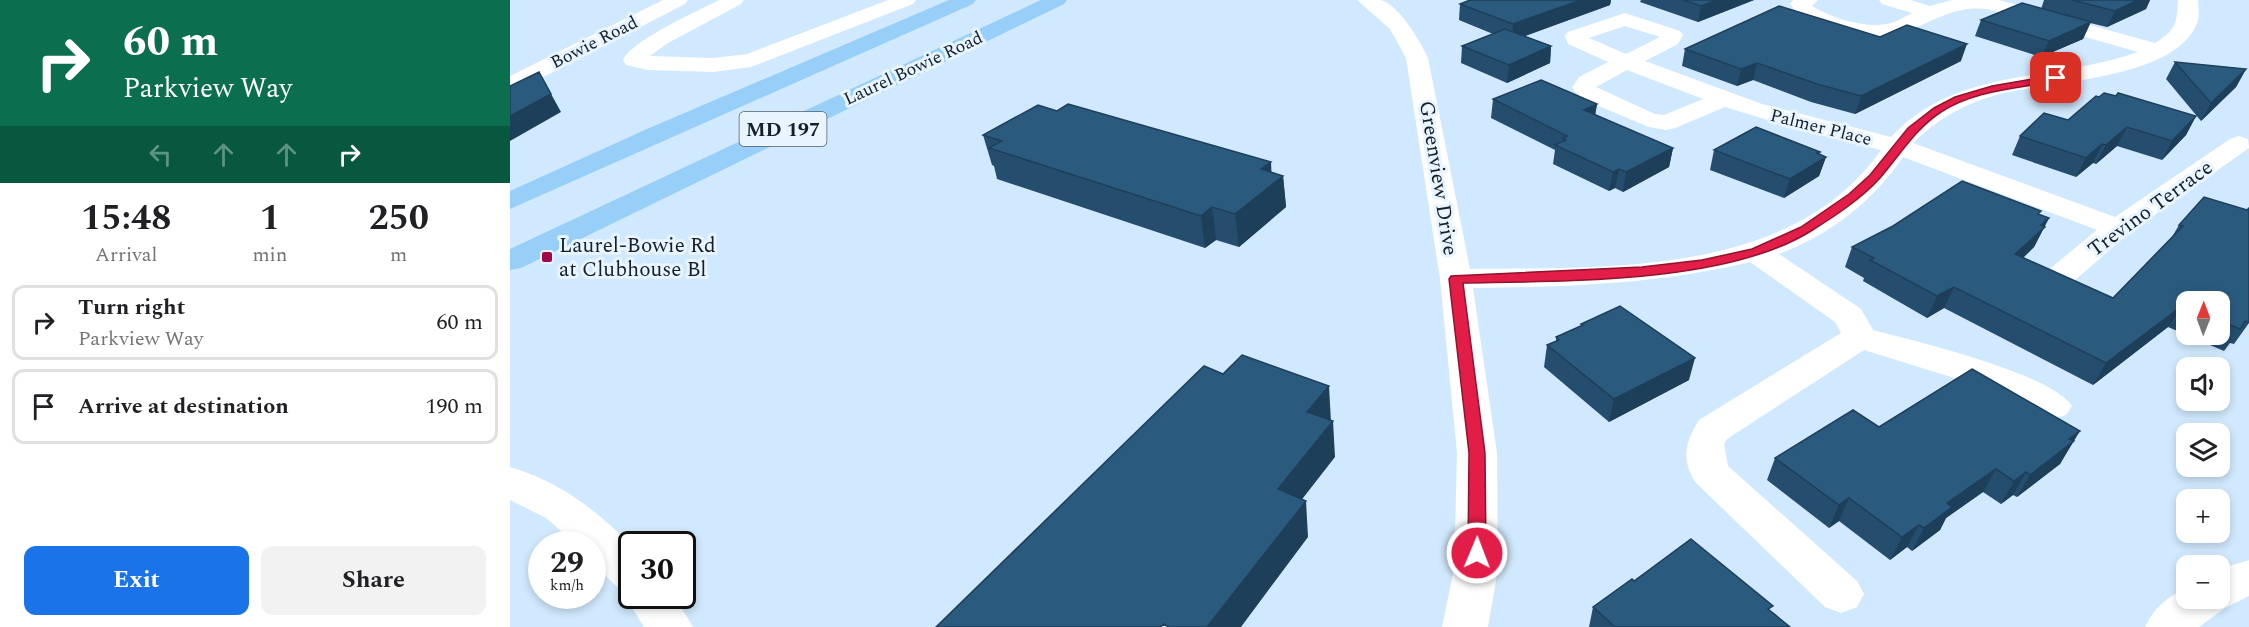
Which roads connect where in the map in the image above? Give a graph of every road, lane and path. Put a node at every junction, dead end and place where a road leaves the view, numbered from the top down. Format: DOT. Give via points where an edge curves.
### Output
graph roads {
  1 [pos="678,0"];
  2 [pos="734,0"];
  3 [pos="906,0"];
  4 [pos="966,0"];
  5 [pos="1057,0"];
  6 [pos="1808,0"];
  7 [pos="1889,0"];
  8 [pos="2188,0"];
  9 [pos="1377,1"];
  10 [pos="1930,12"];
  11 [pos="2160,51"];
  12 [pos="572,53"];
  13 [pos="635,58"];
  14 [pos="510,85"];
  15 [pos="1723,99"];
  16 [pos="656,134"];
  17 [pos="2239,144"];
  18 [pos="1897,146"];
  19 [pos="510,189"];
  20 [pos="510,201"];
  21 [pos="2118,228"];
  22 [pos="1756,252"];
  23 [pos="510,261"];
  24 [pos="2063,274"];
  25 [pos="1456,279"];
  26 [pos="1855,327"];
  27 [pos="2053,406"];
  28 [pos="510,482"];
  29 [pos="618,559"];
  30 [pos="2249,579"];
  31 [pos="2230,585"];
  32 [pos="1841,594"];
  33 [pos="657,609"];
  34 [pos="2188,609"];
  35 [pos="670,627"];
  36 [pos="1465,627"];
  37 [pos="2168,627"];
  1 -- 12 [label="street, Bowie Road"];
  2 -- 13 [label="street" via="661,39"];
  3 -- 13 [label="street" via="751,60 713,65 637,63"];
  4 -- 16 [label="main road, Laurel Bowie Road / MD 197"];
  5 -- 23 [label="main road, Laurel Bowie Road / MD 197"];
  6 -- 10 [label="street" via="1800,4 1809,14 1862,31 1891,30"];
  7 -- 10 [label="street"];
  8 -- 11 [label="street" via="2190,13 2184,32"];
  9 -- 25 [label="street, Greenview Drive" via="1400,25 1417,58"];
  10 -- 11 [label="street" via="1970,1 2001,6"];
  11 -- 18 [label="street" via="2110,68 1995,88 1959,99 1926,118"];
  12 -- 13 [label="street"];
  12 -- 14 [label="street, Bowie Road"];
  15 -- 15 [label="street, Palmer Place" via="1626,62 1587,82 1584,88 1649,120 1666,123"];
  15 -- 18 [label="street, Palmer Place"];
  16 -- 19 [label="main road" via="627,139"];
  16 -- 20 [label="main road, Laurel Bowie Road / MD 197"];
  17 -- 21 [label="street, Trevino Terrace"];
  18 -- 21 [label="street, Palmer Place"];
  18 -- 22 [label="street" via="1874,177 1840,207 1805,230"];
  21 -- 24 [label="street, Trevino Terrace"];
  22 -- 25 [label="street" via="1642,271"];
  22 -- 26 [label="street"];
  25 -- 36 [label="street, Greenview Drive" via="1477,453 1476,569"];
  26 -- 27 [label="street" via="2006,381"];
  26 -- 32 [label="street" via="1712,430 1705,444 1709,472"];
  28 -- 29 [label="street" via="561,507"];
  30 -- 31 [label="street"];
  33 -- 35 [label="street"];
  34 -- 37 [label="street"];
}
